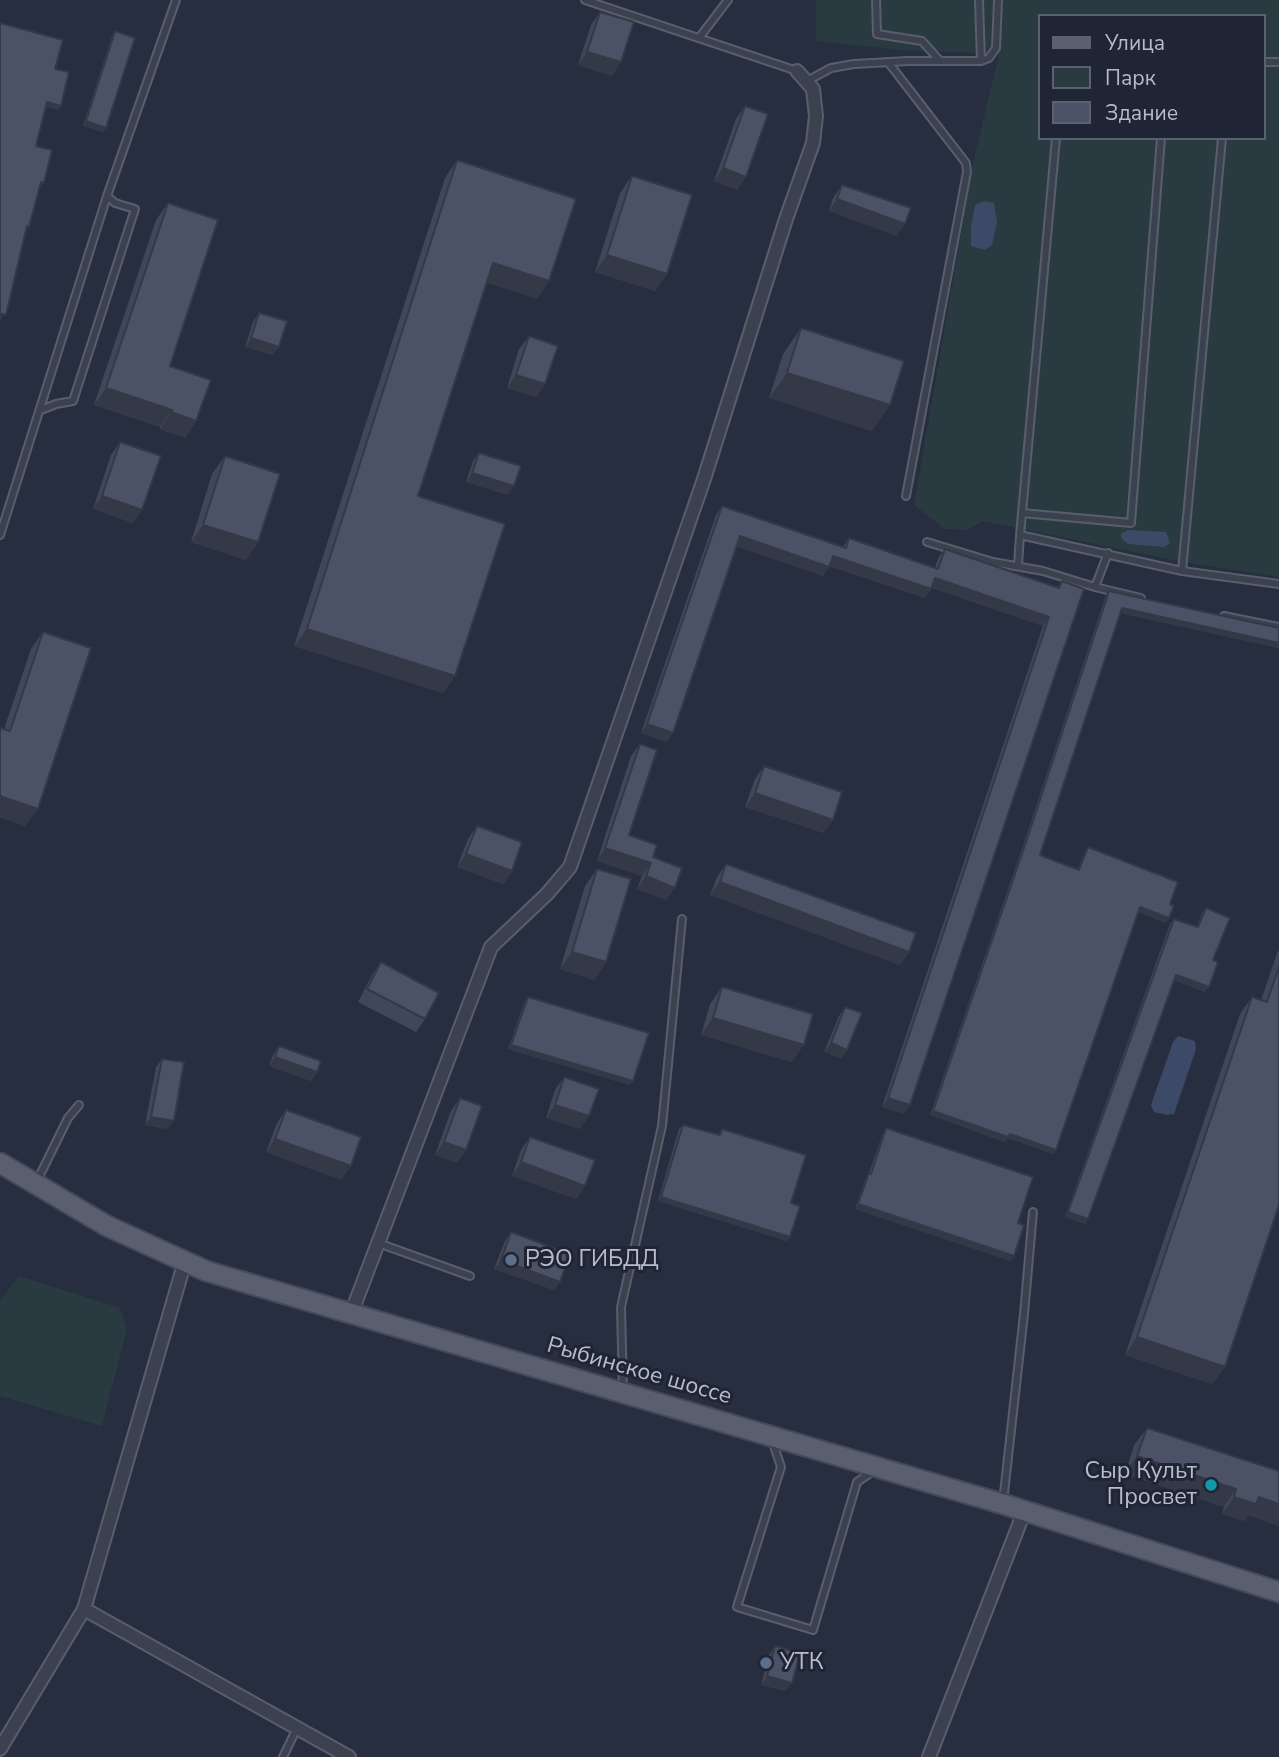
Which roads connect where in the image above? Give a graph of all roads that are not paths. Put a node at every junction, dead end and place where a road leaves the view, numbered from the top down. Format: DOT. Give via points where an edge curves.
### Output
graph roads {
  1 [pos="176,0"];
  2 [pos="585,0"];
  3 [pos="729,0"];
  4 [pos="876,0"];
  5 [pos="979,0"];
  6 [pos="998,0"];
  7 [pos="699,38"];
  8 [pos="940,61"];
  9 [pos="981,61"];
  10 [pos="888,62"];
  11 [pos="797,71"];
  12 [pos="807,81"];
  13 [pos="1056,140"];
  14 [pos="1161,140"];
  15 [pos="1222,140"];
  16 [pos="107,197"];
  17 [pos="41,410"];
  18 [pos="906,496"];
  19 [pos="1022,513"];
  20 [pos="0,535"];
  21 [pos="1020,535"];
  22 [pos="927,542"];
  23 [pos="1108,553"];
  24 [pos="1018,566"];
  25 [pos="1182,571"];
  26 [pos="1279,584"];
  27 [pos="1096,587"];
  28 [pos="1146,599"];
  29 [pos="1220,615"];
  30 [pos="1279,627"];
  31 [pos="682,919"];
  32 [pos="79,1105"];
  33 [pos="0,1163"];
  34 [pos="36,1184"];
  35 [pos="1033,1212"];
  36 [pos="378,1243"];
  37 [pos="185,1261"];
  38 [pos="470,1276"];
  39 [pos="351,1314"];
  40 [pos="623,1392"];
  41 [pos="771,1435"];
  42 [pos="878,1468"];
  43 [pos="1003,1504"];
  44 [pos="1024,1512"];
  45 [pos="1279,1592"];
  46 [pos="84,1609"];
  47 [pos="297,1728"];
  48 [pos="0,1749"];
  49 [pos="283,1757"];
  50 [pos="349,1757"];
  51 [pos="929,1757"];
  1 -- 16 [label="lane"];
  2 -- 7 [label="lane"];
  3 -- 7 [label="lane"];
  4 -- 8 [label="lane" via="877,34 922,41"];
  5 -- 9 [label="lane"];
  6 -- 9 [label="lane" via="996,48"];
  7 -- 11 [label="lane"];
  8 -- 9 [label="lane"];
  8 -- 10 [label="lane"];
  10 -- 12 [label="lane" via="831,68"];
  10 -- 18 [label="lane" via="966,163 967,172"];
  11 -- 12 [label="street"];
  12 -- 36 [label="street" via="815,101 813,143 704,479 570,867 491,947"];
  13 -- 19 [label="lane"];
  14 -- 19 [label="lane" via="1131,523"];
  15 -- 25 [label="lane"];
  16 -- 17 [label="lane"];
  16 -- 17 [label="lane" via="135,209 73,401"];
  17 -- 20 [label="lane"];
  19 -- 21 [label="lane"];
  21 -- 23 [label="lane"];
  21 -- 24 [label="lane"];
  22 -- 24 [label="lane"];
  23 -- 25 [label="lane"];
  23 -- 27 [label="lane"];
  24 -- 27 [label="lane"];
  25 -- 26 [label="lane"];
  27 -- 28 [label="lane"];
  29 -- 30 [label="lane"];
  31 -- 40 [label="lane" via="662,1126 621,1307"];
  32 -- 34 [label="lane"];
  33 -- 34 [label="main road, Рыбинское шоссе"];
  34 -- 37 [label="main road, Рыбинское шоссе" via="107,1226"];
  35 -- 43 [label="lane"];
  36 -- 38 [label="lane"];
  36 -- 39 [label="street"];
  37 -- 39 [label="main road, Рыбинское шоссе"];
  37 -- 46 [label="street"];
  39 -- 40 [label="main road, Рыбинское шоссе"];
  40 -- 41 [label="main road, Рыбинское шоссе"];
  41 -- 42 [label="main road, Рыбинское шоссе"];
  41 -- 42 [label="lane" via="781,1467 737,1607 762,1615 813,1630 857,1482"];
  42 -- 43 [label="main road, Рыбинское шоссе"];
  43 -- 44 [label="main road, Рыбинское шоссе"];
  44 -- 45 [label="main road, Рыбинское шоссе"];
  44 -- 51 [label="street"];
  46 -- 47 [label="street"];
  46 -- 48 [label="street"];
  47 -- 49 [label="lane"];
  47 -- 50 [label="street"];
}
